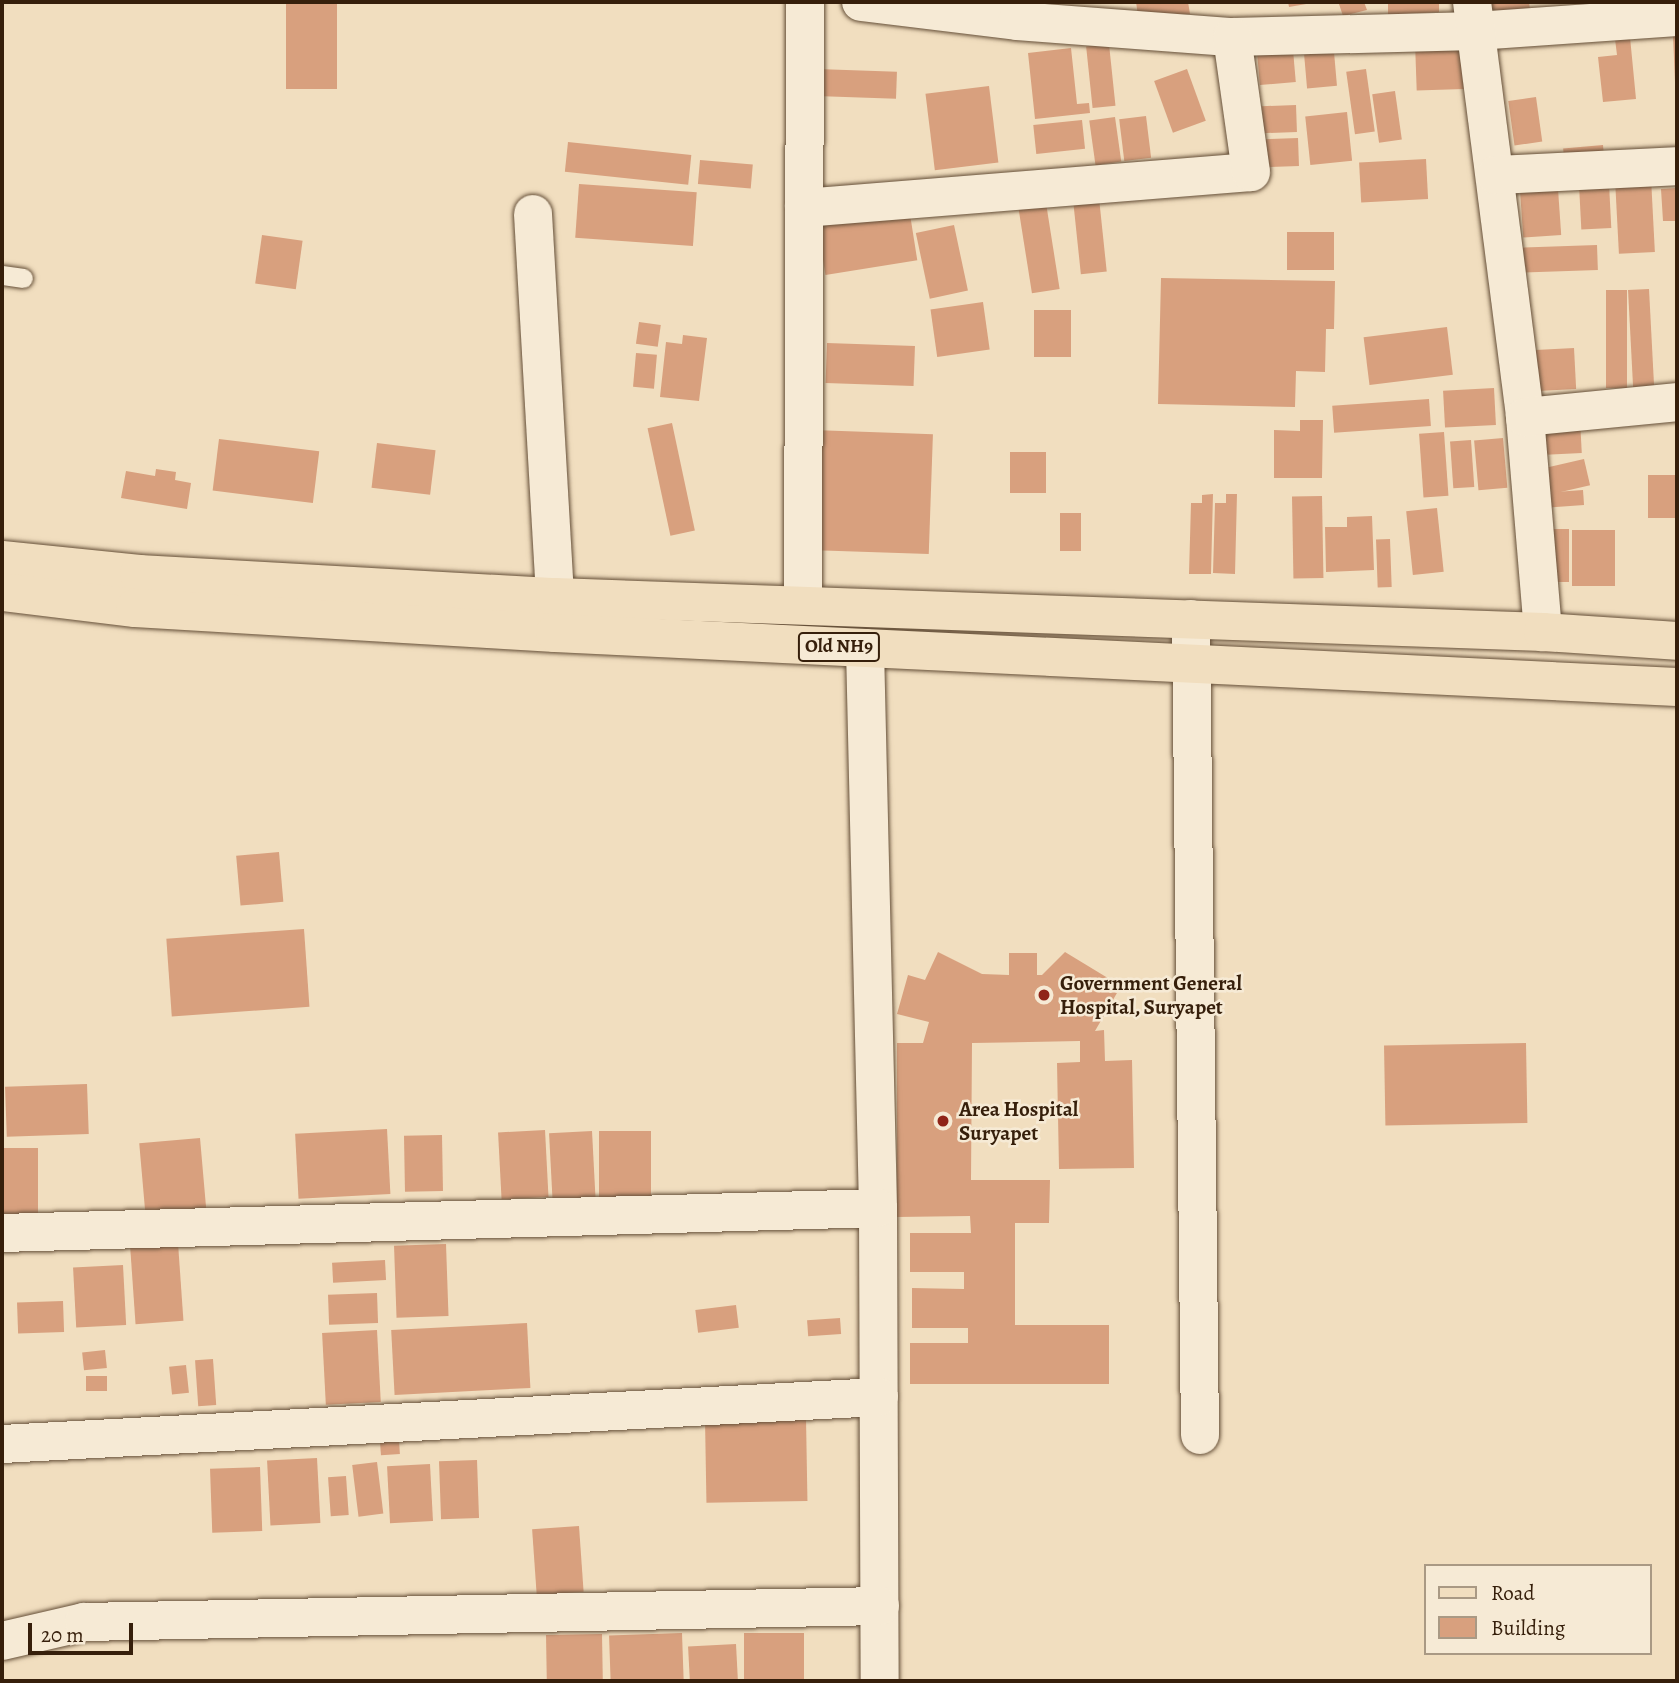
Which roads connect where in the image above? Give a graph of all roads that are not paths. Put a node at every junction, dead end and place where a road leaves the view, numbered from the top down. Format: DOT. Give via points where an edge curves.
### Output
graph roads {
  1 [pos="806,2"];
  2 [pos="875,3"];
  3 [pos="1474,16"];
  4 [pos="1677,17"];
  5 [pos="1231,37"];
  6 [pos="1677,166"];
  7 [pos="1496,175"];
  8 [pos="804,208"];
  9 [pos="533,214"];
  10 [pos="2,275"];
  11 [pos="23,278"];
  12 [pos="1677,402"];
  13 [pos="1525,417"];
  14 [pos="2,559"];
  15 [pos="2,592"];
  16 [pos="555,597"];
  17 [pos="803,604"];
  18 [pos="1191,619"];
  19 [pos="1543,632"];
  20 [pos="1677,641"];
  21 [pos="865,648"];
  22 [pos="1188,664"];
  23 [pos="1677,687"];
  24 [pos="878,1208"];
  25 [pos="2,1233"];
  26 [pos="879,1397"];
  27 [pos="1200,1434"];
  28 [pos="2,1444"];
  29 [pos="880,1606"];
  30 [pos="2,1640"];
  31 [pos="880,1681"];
  1 -- 8 [label="street"];
  2 -- 5 [label="street"];
  3 -- 4 [label="street"];
  3 -- 5 [label="street"];
  3 -- 7 [label="street"];
  5 -- 8 [label="street" via="1251,172"];
  6 -- 7 [label="street"];
  7 -- 13 [label="street"];
  8 -- 17 [label="street"];
  9 -- 16 [label="street"];
  10 -- 11 [label="lane"];
  12 -- 13 [label="street"];
  13 -- 19 [label="street"];
  14 -- 16 [label="main road, Old NH9" via="139,574"];
  15 -- 21 [label="main road, Old NH9" via="135,608"];
  16 -- 17 [label="main road, Old NH9"];
  17 -- 18 [label="main road, Old NH9"];
  18 -- 19 [label="main road, Old NH9"];
  18 -- 22 [label="street"];
  19 -- 20 [label="main road, Old NH9"];
  21 -- 22 [label="main road, Old NH9"];
  21 -- 24 [label="street"];
  22 -- 23 [label="main road, Old NH9"];
  22 -- 27 [label="street"];
  24 -- 25 [label="street"];
  24 -- 26 [label="street"];
  26 -- 28 [label="street"];
  26 -- 29 [label="street"];
  29 -- 30 [label="street" via="84,1622"];
  29 -- 31 [label="street"];
}
